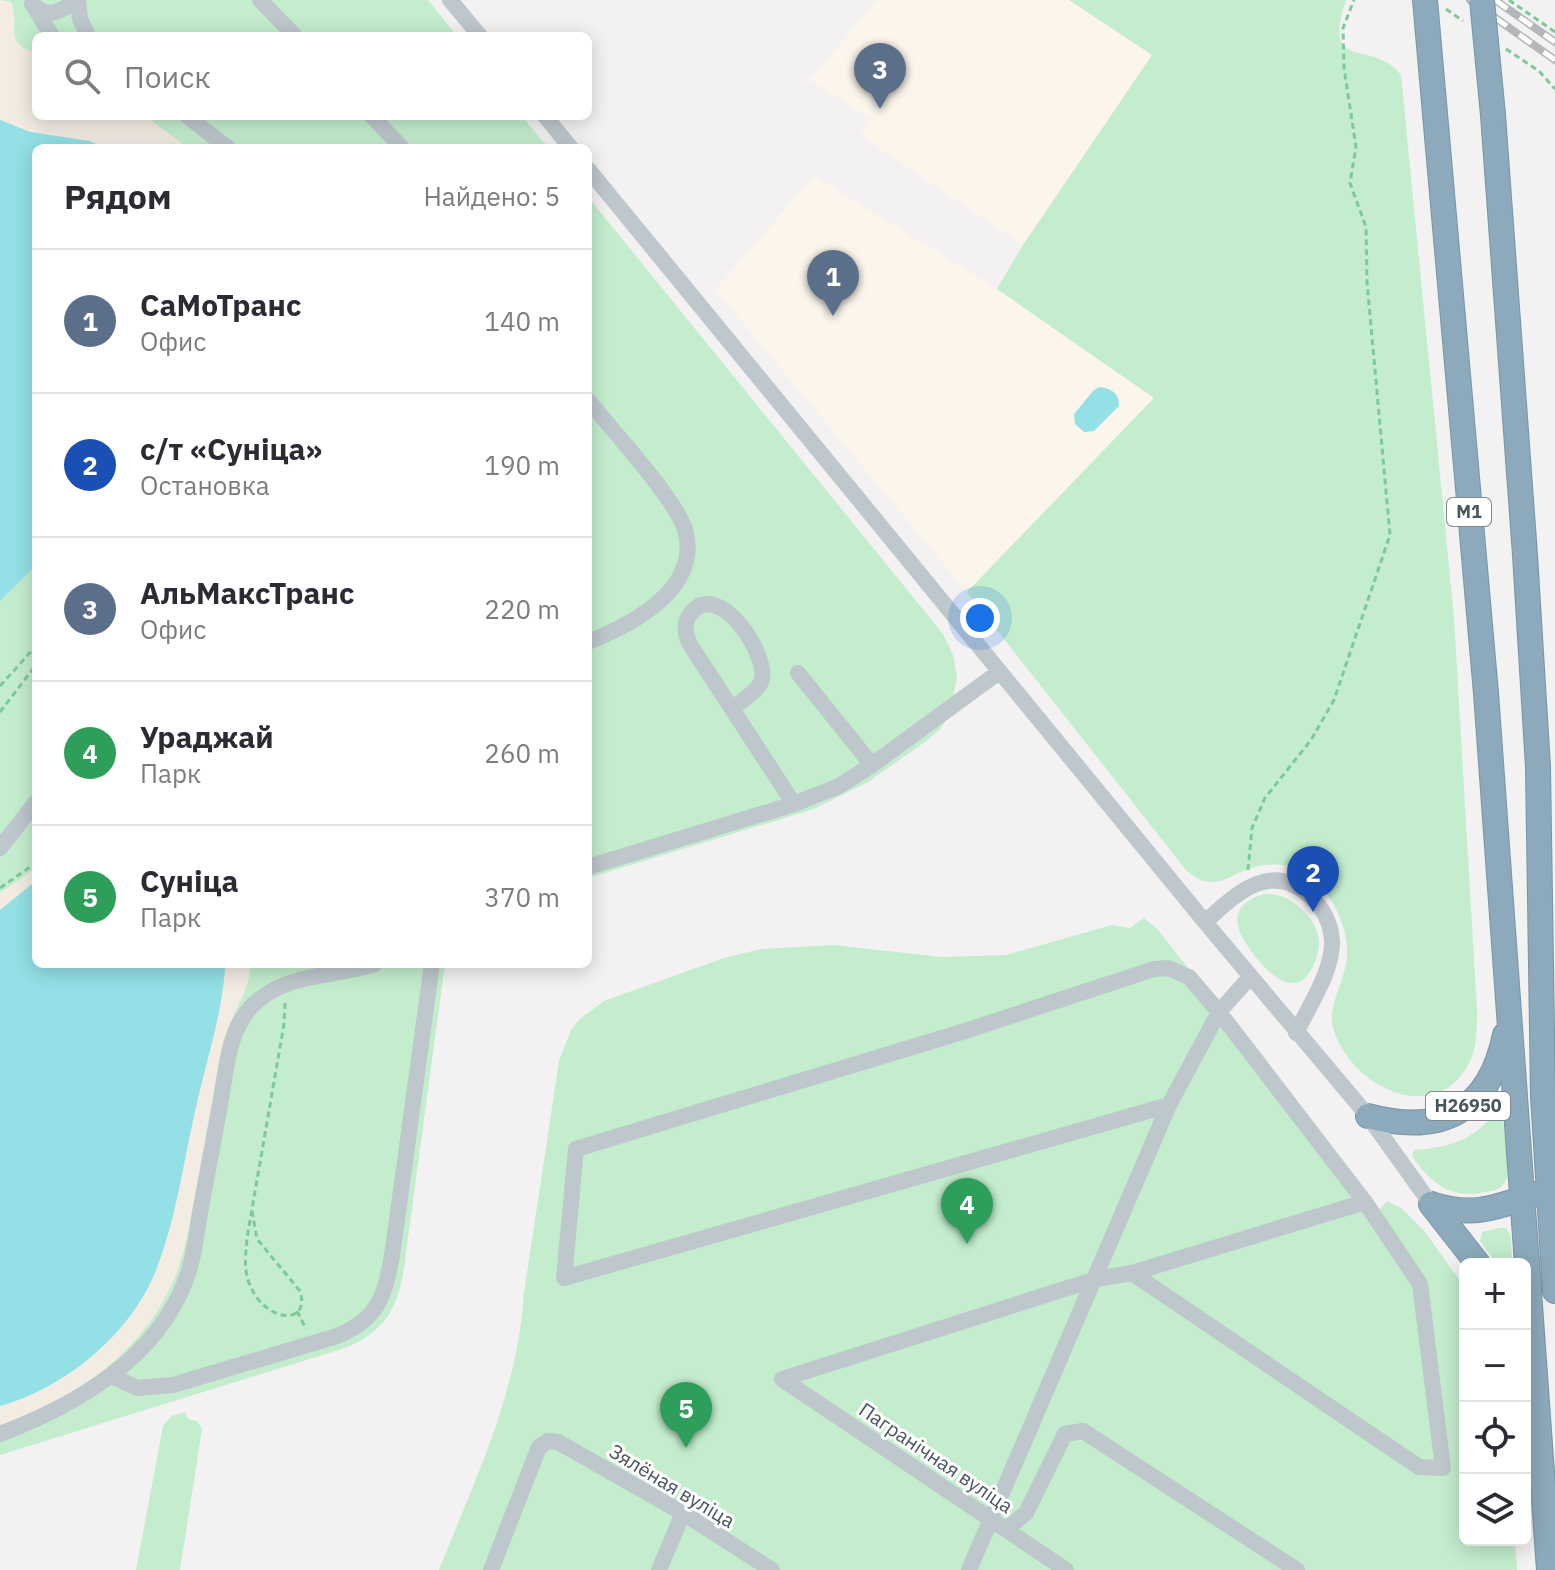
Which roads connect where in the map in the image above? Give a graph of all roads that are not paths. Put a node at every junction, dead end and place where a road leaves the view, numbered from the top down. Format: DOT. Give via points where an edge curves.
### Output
graph roads {
  1 [pos="76,0"];
  2 [pos="260,0"];
  3 [pos="450,0"];
  4 [pos="1425,0"];
  5 [pos="1482,0"];
  6 [pos="31,2"];
  7 [pos="58,12"];
  8 [pos="82,29"];
  9 [pos="50,32"];
  10 [pos="51,32"];
  11 [pos="291,32"];
  12 [pos="477,32"];
  13 [pos="192,120"];
  14 [pos="376,120"];
  15 [pos="548,120"];
  16 [pos="223,144"];
  17 [pos="398,144"];
  18 [pos="568,144"];
  19 [pos="592,174"];
  20 [pos="592,405"];
  21 [pos="592,640"];
  22 [pos="999,672"];
  23 [pos="798,673"];
  24 [pos="732,709"];
  25 [pos="872,765"];
  26 [pos="794,804"];
  27 [pos="32,807"];
  28 [pos="0,848"];
  29 [pos="592,866"];
  30 [pos="1205,922"];
  31 [pos="354,968"];
  32 [pos="431,968"];
  33 [pos="1250,977"];
  34 [pos="1219,1012"];
  35 [pos="1510,1013"];
  36 [pos="1296,1033"];
  37 [pos="1169,1105"];
  38 [pos="1368,1116"];
  39 [pos="1549,1190"];
  40 [pos="1523,1198"];
  41 [pos="1365,1202"];
  42 [pos="1431,1204"];
  43 [pos="1473,1258"];
  44 [pos="1132,1273"];
  45 [pos="1096,1279"];
  46 [pos="1555,1291"];
  47 [pos="112,1376"];
  48 [pos="1531,1387"];
  49 [pos="1535,1403"];
  50 [pos="0,1434"];
  51 [pos="683,1513"];
  52 [pos="991,1518"];
  53 [pos="1007,1529"];
  54 [pos="491,1570"];
  55 [pos="659,1570"];
  56 [pos="772,1570"];
  57 [pos="969,1570"];
  58 [pos="1066,1570"];
  59 [pos="1297,1570"];
  60 [pos="1549,1570"];
  1 -- 7 [label="street"];
  1 -- 8 [label="street"];
  2 -- 11 [label="street"];
  3 -- 12 [label="street"];
  4 -- 35 [label="highway, М1"];
  5 -- 39 [label="highway, bridge" via="1538,767"];
  6 -- 7 [label="street" via="43,13"];
  6 -- 9 [label="street"];
  7 -- 8 [label="street" via="72,11"];
  7 -- 10 [label="street" via="49,21"];
  13 -- 16 [label="street"];
  14 -- 17 [label="street"];
  15 -- 18 [label="street"];
  19 -- 22 [label="street"];
  20 -- 21 [label="street" via="672,504 686,534 687,552 677,582 651,609"];
  22 -- 25 [label="street"];
  22 -- 30 [label="street"];
  23 -- 25 [label="street"];
  24 -- 24 [label="street" via="685,635 692,612 706,603 729,613 764,668 761,683"];
  24 -- 26 [label="street"];
  25 -- 26 [label="street" via="839,786"];
  26 -- 29 [label="street"];
  27 -- 28 [label="street"];
  30 -- 33 [label="street"];
  30 -- 36 [label="street" via="1238,894 1265,881 1291,883 1319,904 1330,927 1330,956"];
  31 -- 47 [label="street" via="284,984 251,1007 240,1022 181,1291 151,1336"];
  32 -- 47 [label="street" via="387,1282 370,1317 355,1329 173,1385 137,1388"];
  33 -- 34 [label="street"];
  33 -- 36 [label="street"];
  34 -- 37 [label="street"];
  34 -- 37 [label="street" via="1189,977 1168,968 1154,969 576,1149 564,1278"];
  34 -- 41 [label="street"];
  35 -- 38 [label="highway, Н26950" via="1497,1064 1475,1101 1458,1113 1421,1123"];
  35 -- 40 [label="highway, М1"];
  36 -- 38 [label="street"];
  37 -- 45 [label="street"];
  38 -- 42 [label="street"];
  39 -- 40 [label="highway"];
  39 -- 46 [label="highway"];
  40 -- 42 [label="highway" via="1464,1212"];
  40 -- 49 [label="highway, М1"];
  41 -- 44 [label="street"];
  41 -- 44 [label="street" via="1420,1284 1443,1468 1419,1467"];
  42 -- 43 [label="highway"];
  44 -- 45 [label="street"];
  45 -- 52 [label="street"];
  45 -- 52 [label="street, Пагранічная вуліца" via="782,1379"];
  47 -- 50 [label="street" via="61,1408"];
  48 -- 49 [label="highway"];
  49 -- 60 [label="highway, М1"];
  51 -- 54 [label="street, Зялёная вуліца" via="548,1441 539,1447"];
  51 -- 55 [label="street"];
  51 -- 56 [label="street, Зялёная вуліца"];
  52 -- 53 [label="street, Пагранічная вуліца"];
  52 -- 57 [label="street"];
  53 -- 58 [label="street, Пагранічная вуліца"];
  53 -- 59 [label="street" via="1026,1513 1065,1434 1083,1431"];
}
